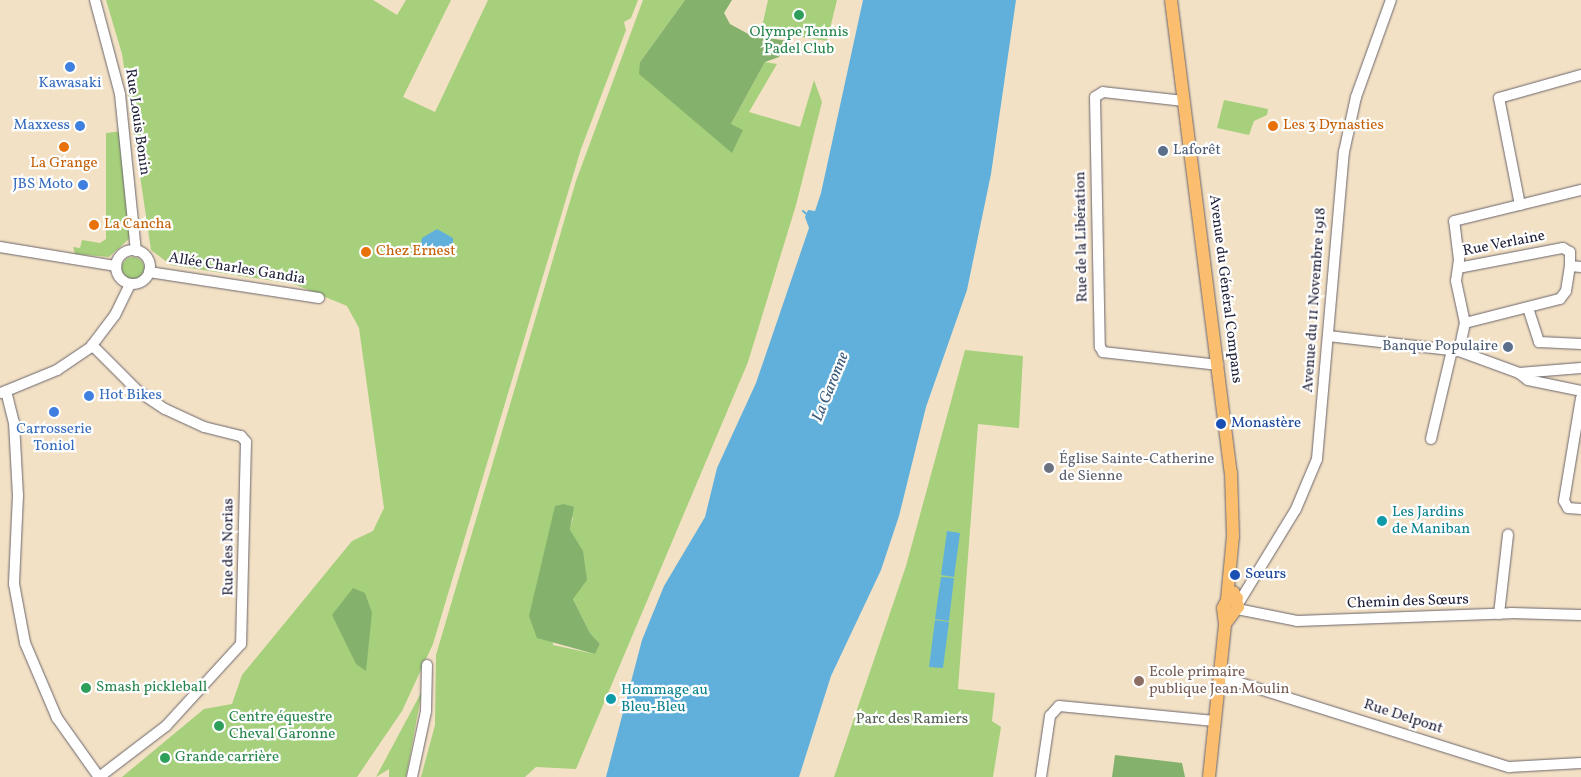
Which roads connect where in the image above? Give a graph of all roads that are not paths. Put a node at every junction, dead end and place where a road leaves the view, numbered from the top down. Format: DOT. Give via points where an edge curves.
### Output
graph roads {
  1 [pos="95,0"];
  2 [pos="1171,0"];
  3 [pos="1391,0"];
  4 [pos="1581,75"];
  5 [pos="1184,101"];
  6 [pos="1581,190"];
  7 [pos="1520,205"];
  8 [pos="0,248"];
  9 [pos="136,251"];
  10 [pos="116,266"];
  11 [pos="1570,266"];
  12 [pos="1581,267"];
  13 [pos="1458,268"];
  14 [pos="149,272"];
  15 [pos="130,284"];
  16 [pos="319,298"];
  17 [pos="1528,308"];
  18 [pos="1465,323"];
  19 [pos="1328,336"];
  20 [pos="1581,344"];
  21 [pos="92,345"];
  22 [pos="1456,350"];
  23 [pos="1218,365"];
  24 [pos="1543,368"];
  25 [pos="1581,368"];
  26 [pos="1519,373"];
  27 [pos="1538,382"];
  28 [pos="1581,391"];
  29 [pos="3,392"];
  30 [pos="1581,398"];
  31 [pos="1431,439"];
  32 [pos="1578,441"];
  33 [pos="1581,509"];
  34 [pos="1508,535"];
  35 [pos="1233,602"];
  36 [pos="1499,614"];
  37 [pos="1581,615"];
  38 [pos="427,665"];
  39 [pos="1218,676"];
  40 [pos="1214,721"];
  41 [pos="1581,763"];
  42 [pos="99,777"];
  43 [pos="412,777"];
  44 [pos="1041,777"];
  45 [pos="1209,777"];
  1 -- 9 [label="street, Rue Louis Bonin" via="120,94"];
  2 -- 5 [label="main road, Avenue du Général Compans"];
  3 -- 19 [label="street, Avenue du 11 Novembre 1918" via="1356,97 1344,152"];
  4 -- 7 [label="street" via="1499,98"];
  5 -- 23 [label="main road, Avenue du Général Compans"];
  5 -- 23 [label="street, Rue de la Libération" via="1103,92 1095,97 1100,347 1103,352"];
  6 -- 7 [label="street"];
  7 -- 13 [label="street" via="1454,221"];
  8 -- 10 [label="street"];
  9 -- 10 [label="street" via="122,255"];
  9 -- 14 [label="street" via="148,259"];
  10 -- 15 [label="street" via="120,278"];
  11 -- 12 [label="street"];
  11 -- 13 [label="street, Rue Verlaine" via="1570,252 1563,248"];
  11 -- 17 [label="street" via="1563,298"];
  13 -- 18 [label="street"];
  14 -- 15 [label="street" via="142,282"];
  14 -- 16 [label="street, Allée Charles Gandia"];
  15 -- 21 [label="street" via="115,315"];
  17 -- 18 [label="street"];
  17 -- 20 [label="street" via="1539,342"];
  18 -- 22 [label="street"];
  19 -- 22 [label="street"];
  19 -- 35 [label="street, Avenue du 11 Novembre 1918" via="1321,434 1309,484"];
  21 -- 29 [label="street" via="56,370"];
  21 -- 42 [label="street, Rue des Norias" via="126,380 165,409 204,427 242,436 246,442 241,644 166,726"];
  22 -- 26 [label="street"];
  22 -- 31 [label="street"];
  23 -- 35 [label="main road, Avenue du Général Compans" via="1233,496"];
  24 -- 25 [label="street"];
  24 -- 26 [label="street"];
  24 -- 27 [label="street"];
  26 -- 27 [label="street"];
  27 -- 28 [label="street"];
  29 -- 42 [label="street" via="14,422 18,488 14,584 25,643 53,710"];
  30 -- 32 [label="street"];
  32 -- 33 [label="street" via="1564,501 1568,508"];
  34 -- 36 [label="street"];
  35 -- 36 [label="street, Chemin des Sœurs" via="1297,621"];
  35 -- 39 [label="main road, Avenue du Général Compans"];
  36 -- 37 [label="street, Chemin des Sœurs"];
  38 -- 43 [label="street" via="426,711"];
  39 -- 40 [label="main road, Avenue du Général Compans"];
  39 -- 41 [label="street, Rue Delpont" via="1510,767"];
  40 -- 44 [label="street" via="1059,706 1051,713"];
  40 -- 45 [label="main road, Avenue du Général Compans"];
}
